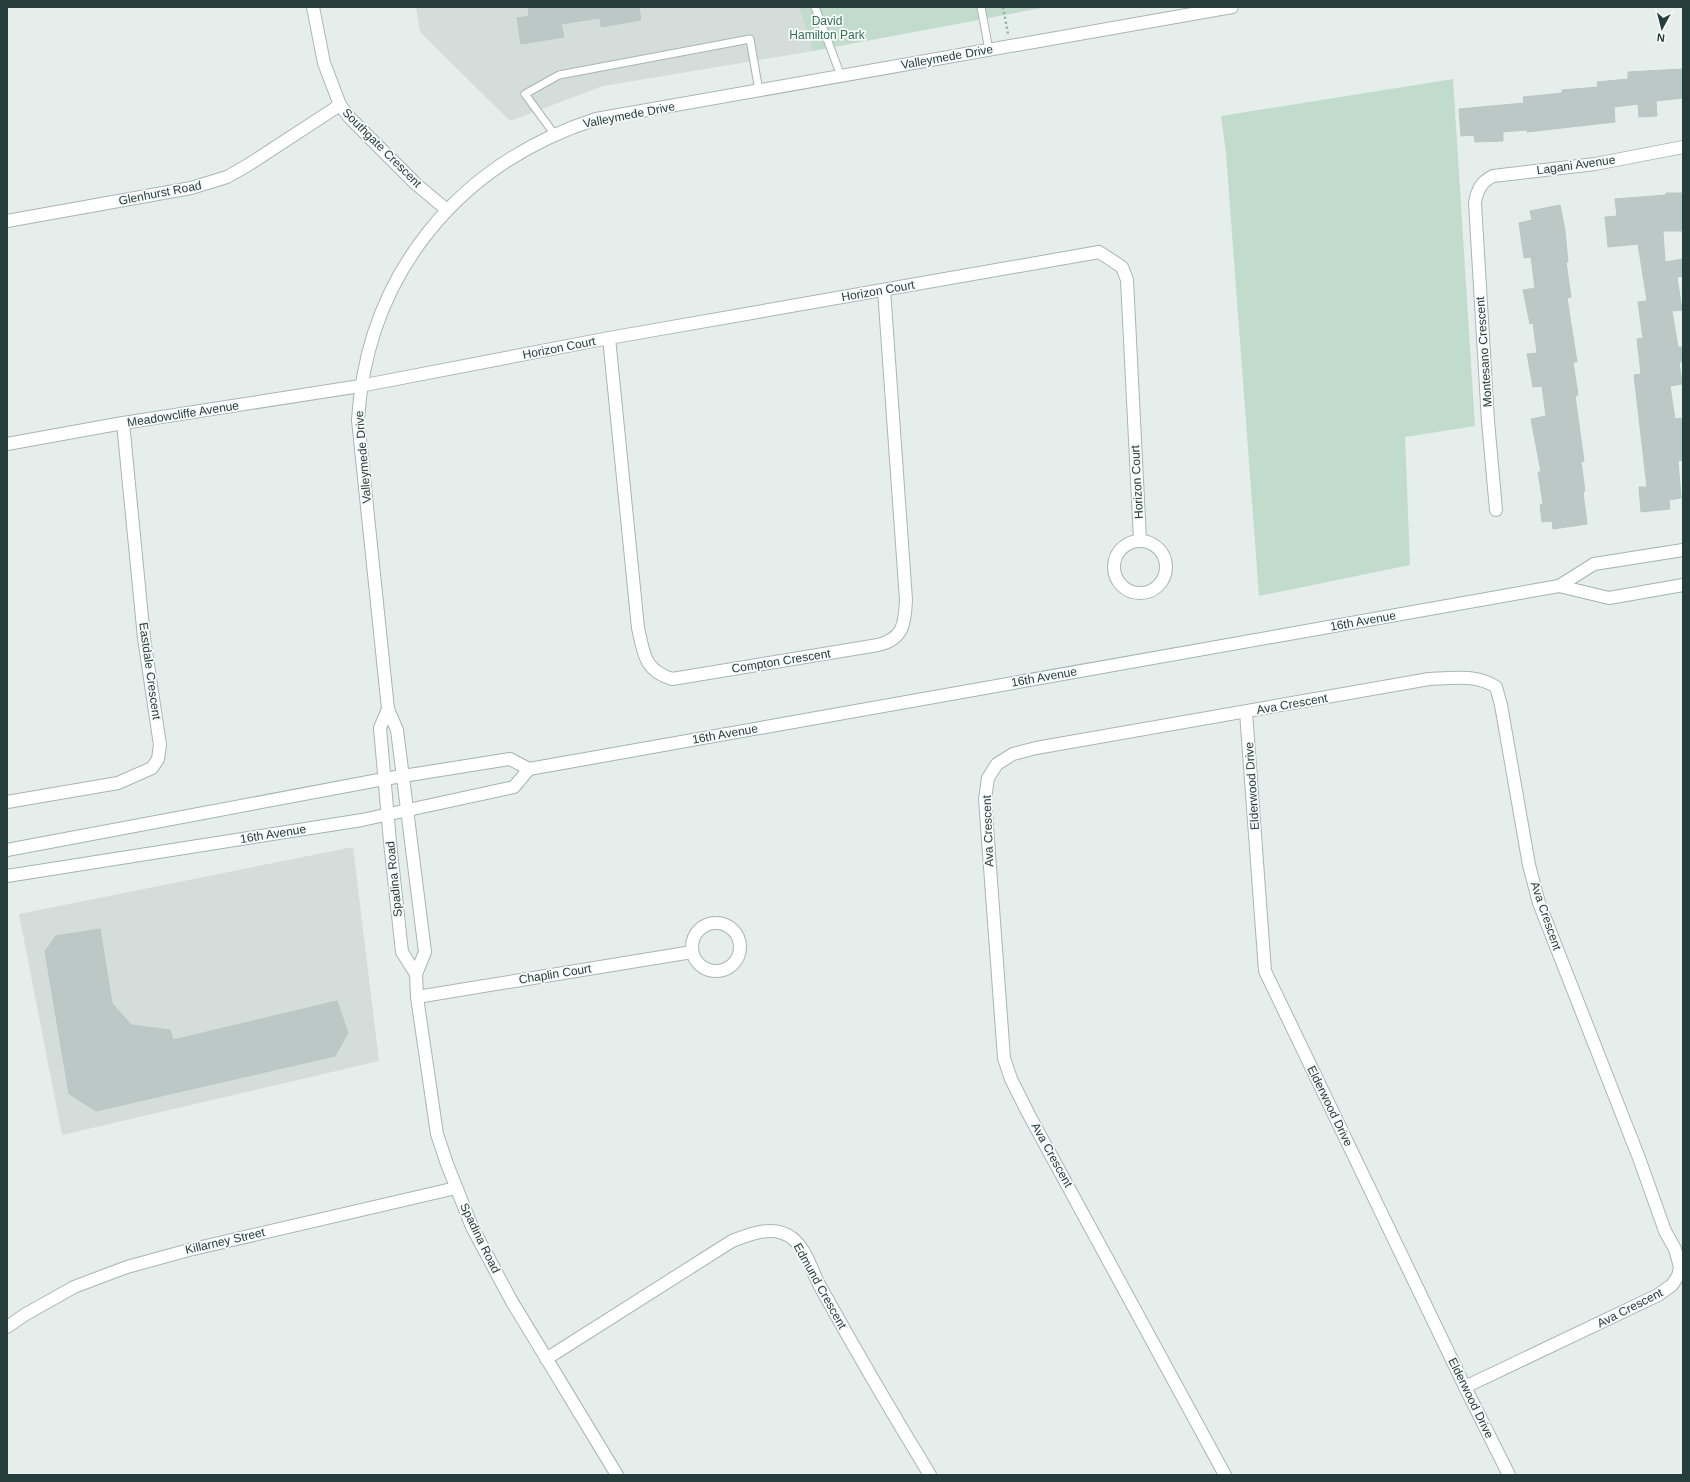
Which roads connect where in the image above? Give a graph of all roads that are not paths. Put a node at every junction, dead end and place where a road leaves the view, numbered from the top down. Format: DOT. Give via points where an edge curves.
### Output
graph roads {
  1 [pos="313,7"];
  2 [pos="815,7"];
  3 [pos="981,7"];
  4 [pos="1232,7"];
  5 [pos="989,50"];
  6 [pos="841,76"];
  7 [pos="759,91"];
  8 [pos="340,105"];
  9 [pos="555,135"];
  10 [pos="1683,147"];
  11 [pos="1476,194"];
  12 [pos="446,210"];
  13 [pos="7,221"];
  14 [pos="884,290"];
  15 [pos="609,338"];
  16 [pos="360,386"];
  17 [pos="124,423"];
  18 [pos="7,444"];
  19 [pos="1496,510"];
  20 [pos="1140,540"];
  21 [pos="1683,550"];
  22 [pos="1683,585"];
  23 [pos="1559,586"];
  24 [pos="388,709"];
  25 [pos="1246,712"];
  26 [pos="529,769"];
  27 [pos="403,777"];
  28 [pos="384,779"];
  29 [pos="7,802"];
  30 [pos="407,810"];
  31 [pos="387,814"];
  32 [pos="7,850"];
  33 [pos="7,876"];
  34 [pos="692,952"];
  35 [pos="416,974"];
  36 [pos="418,996"];
  37 [pos="456,1188"];
  38 [pos="7,1327"];
  39 [pos="546,1359"];
  40 [pos="1465,1387"];
  41 [pos="617,1475"];
  42 [pos="930,1475"];
  43 [pos="1225,1475"];
  44 [pos="1509,1475"];
  1 -- 8 [label="street, Southgate Crescent" via="324,63"];
  2 -- 6 [label="lane"];
  3 -- 5 [label="lane"];
  4 -- 5 [label="street, Valleymede Drive"];
  5 -- 6 [label="street, Valleymede Drive"];
  6 -- 7 [label="street, Valleymede Drive"];
  7 -- 9 [label="street, Valleymede Drive" via="596,119"];
  7 -- 9 [label="lane" via="750,39 559,75 525,94"];
  8 -- 12 [label="street, Southgate Crescent" via="394,162"];
  8 -- 13 [label="street, Glenhurst Road" via="227,177 191,188"];
  9 -- 12 [label="street, Valleymede Drive" via="523,150 486,174"];
  10 -- 11 [label="street, Lagani Avenue" via="1595,164 1493,176 1485,180"];
  11 -- 19 [label="street, Montesano Crescent"];
  12 -- 16 [label="street, Valleymede Drive" via="405,263 384,306 368,350"];
  14 -- 15 [label="street, Horizon Court"];
  14 -- 15 [label="street, Compton Crescent" via="906,620 890,642 878,645 672,679 658,675 646,661 638,628"];
  14 -- 20 [label="street, Horizon Court" via="1099,252 1122,267 1127,280 1130,312"];
  15 -- 16 [label="street, Horizon Court"];
  16 -- 17 [label="street, Meadowcliffe Avenue"];
  16 -- 24 [label="street, Valleymede Drive" via="358,420"];
  17 -- 18 [label="street, Meadowcliffe Avenue"];
  17 -- 29 [label="street, Eastdale Crescent" via="144,638 160,745 158,760 152,768 118,783"];
  20 -- 20 [label="street" via="1123,546 1114,561 1113,570 1116,578 1128,591 1146,593 1157,587 1165,577 1167,568 1162,552 1149,542"];
  21 -- 23 [label="street, 16th Avenue" via="1594,564"];
  22 -- 23 [label="street, 16th Avenue" via="1609,598"];
  23 -- 26 [label="street, 16th Avenue"];
  24 -- 27 [label="street, Valleymede Drive" via="397,730"];
  24 -- 28 [label="street, Valleymede Drive" via="380,728"];
  25 -- 40 [label="street, Elderwood Drive" via="1265,971"];
  25 -- 40 [label="street, Ava Crescent" via="1429,680 1470,678 1487,681 1496,687 1529,865 1539,903 1680,1267 1672,1285 1658,1295"];
  25 -- 43 [label="street, Ava Crescent" via="1013,754 997,764 988,778 985,799 1002,1038 1004,1058 1011,1079"];
  26 -- 27 [label="street" via="510,759"];
  26 -- 30 [label="street, 16th Avenue" via="514,787"];
  27 -- 28 [label="street"];
  27 -- 30 [label="street, Spadina Road"];
  28 -- 31 [label="street, Spadina Road"];
  28 -- 32 [label="street"];
  30 -- 31 [label="street, 16th Avenue"];
  30 -- 35 [label="street, Spadina Road" via="424,952"];
  31 -- 33 [label="street, 16th Avenue"];
  31 -- 35 [label="street, Spadina Road" via="402,952"];
  34 -- 34 [label="street" via="699,965 720,971 738,958 740,941 730,927 723,923 706,924 694,935"];
  34 -- 36 [label="street, Chaplin Court"];
  35 -- 36 [label="street, Spadina Road"];
  36 -- 37 [label="street, Spadina Road" via="437,1134"];
  37 -- 38 [label="street, Killarney Street" via="189,1250 127,1268 74,1287"];
  37 -- 39 [label="street, Spadina Road" via="472,1227"];
  39 -- 41 [label="street, Spadina Road"];
  39 -- 42 [label="street, Edmund Crescent" via="732,1241 755,1233 779,1231 793,1238 803,1252 824,1294"];
  40 -- 44 [label="street, Elderwood Drive"];
}
